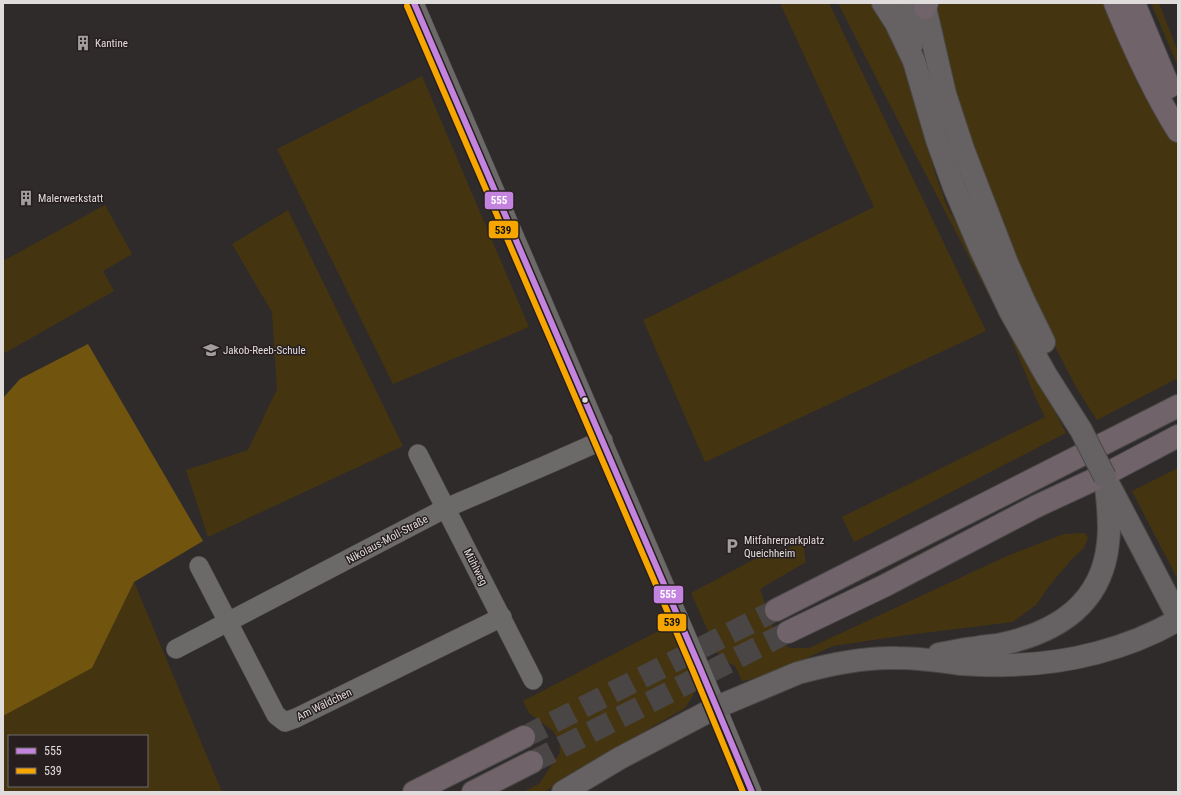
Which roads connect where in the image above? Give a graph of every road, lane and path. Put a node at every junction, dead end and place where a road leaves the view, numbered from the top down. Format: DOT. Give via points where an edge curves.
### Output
graph roads {
  1 [pos="414,3"];
  2 [pos="883,3"];
  3 [pos="1116,3"];
  4 [pos="1134,3"];
  5 [pos="921,4"];
  6 [pos="914,61"];
  7 [pos="1178,104"];
  8 [pos="1178,131"];
  9 [pos="1175,406"];
  10 [pos="1081,430"];
  11 [pos="1178,436"];
  12 [pos="603,440"];
  13 [pos="418,454"];
  14 [pos="446,508"];
  15 [pos="1115,511"];
  16 [pos="199,566"];
  17 [pos="1174,608"];
  18 [pos="776,610"];
  19 [pos="502,617"];
  20 [pos="1178,620"];
  21 [pos="228,621"];
  22 [pos="788,632"];
  23 [pos="176,649"];
  24 [pos="912,658"];
  25 [pos="533,680"];
  26 [pos="717,708"];
  27 [pos="524,737"];
  28 [pos="532,762"];
  29 [pos="414,792"];
  30 [pos="473,792"];
  31 [pos="563,792"];
  32 [pos="752,792"];
  1 -- 12 [label="street"];
  2 -- 6 [label="main road" via="896,23"];
  3 -- 8 [label="highway" via="1145,70"];
  4 -- 7 [label="highway"];
  5 -- 6 [label="main road"];
  5 -- 10 [label="main road" via="963,149 1007,263 1062,378"];
  6 -- 10 [label="main road" via="937,140 980,248 1010,311"];
  9 -- 18 [label="highway"];
  10 -- 15 [label="main road, bridge" via="1105,476"];
  11 -- 22 [label="highway" via="884,586"];
  12 -- 14 [label="street, Nikolaus-Moll-Straße"];
  12 -- 26 [label="street"];
  13 -- 14 [label="street, Mühlweg"];
  14 -- 19 [label="street, Mühlweg"];
  14 -- 21 [label="street, Nikolaus-Moll-Straße"];
  15 -- 17 [label="main road"];
  15 -- 24 [label="main road" via="1100,576 1090,595 1066,619 1040,633 1016,641"];
  16 -- 21 [label="street, Am Wäldchen"];
  19 -- 21 [label="street, Am Wäldchen" via="285,722 276,715"];
  19 -- 25 [label="street, Mühlweg"];
  20 -- 24 [label="main road" via="1108,650 1054,662 963,664"];
  21 -- 23 [label="street, Nikolaus-Moll-Straße"];
  24 -- 26 [label="main road" via="873,659 798,673"];
  26 -- 31 [label="main road" via="620,758"];
  26 -- 32 [label="street"];
  27 -- 29 [label="highway"];
  28 -- 30 [label="highway"];
}
